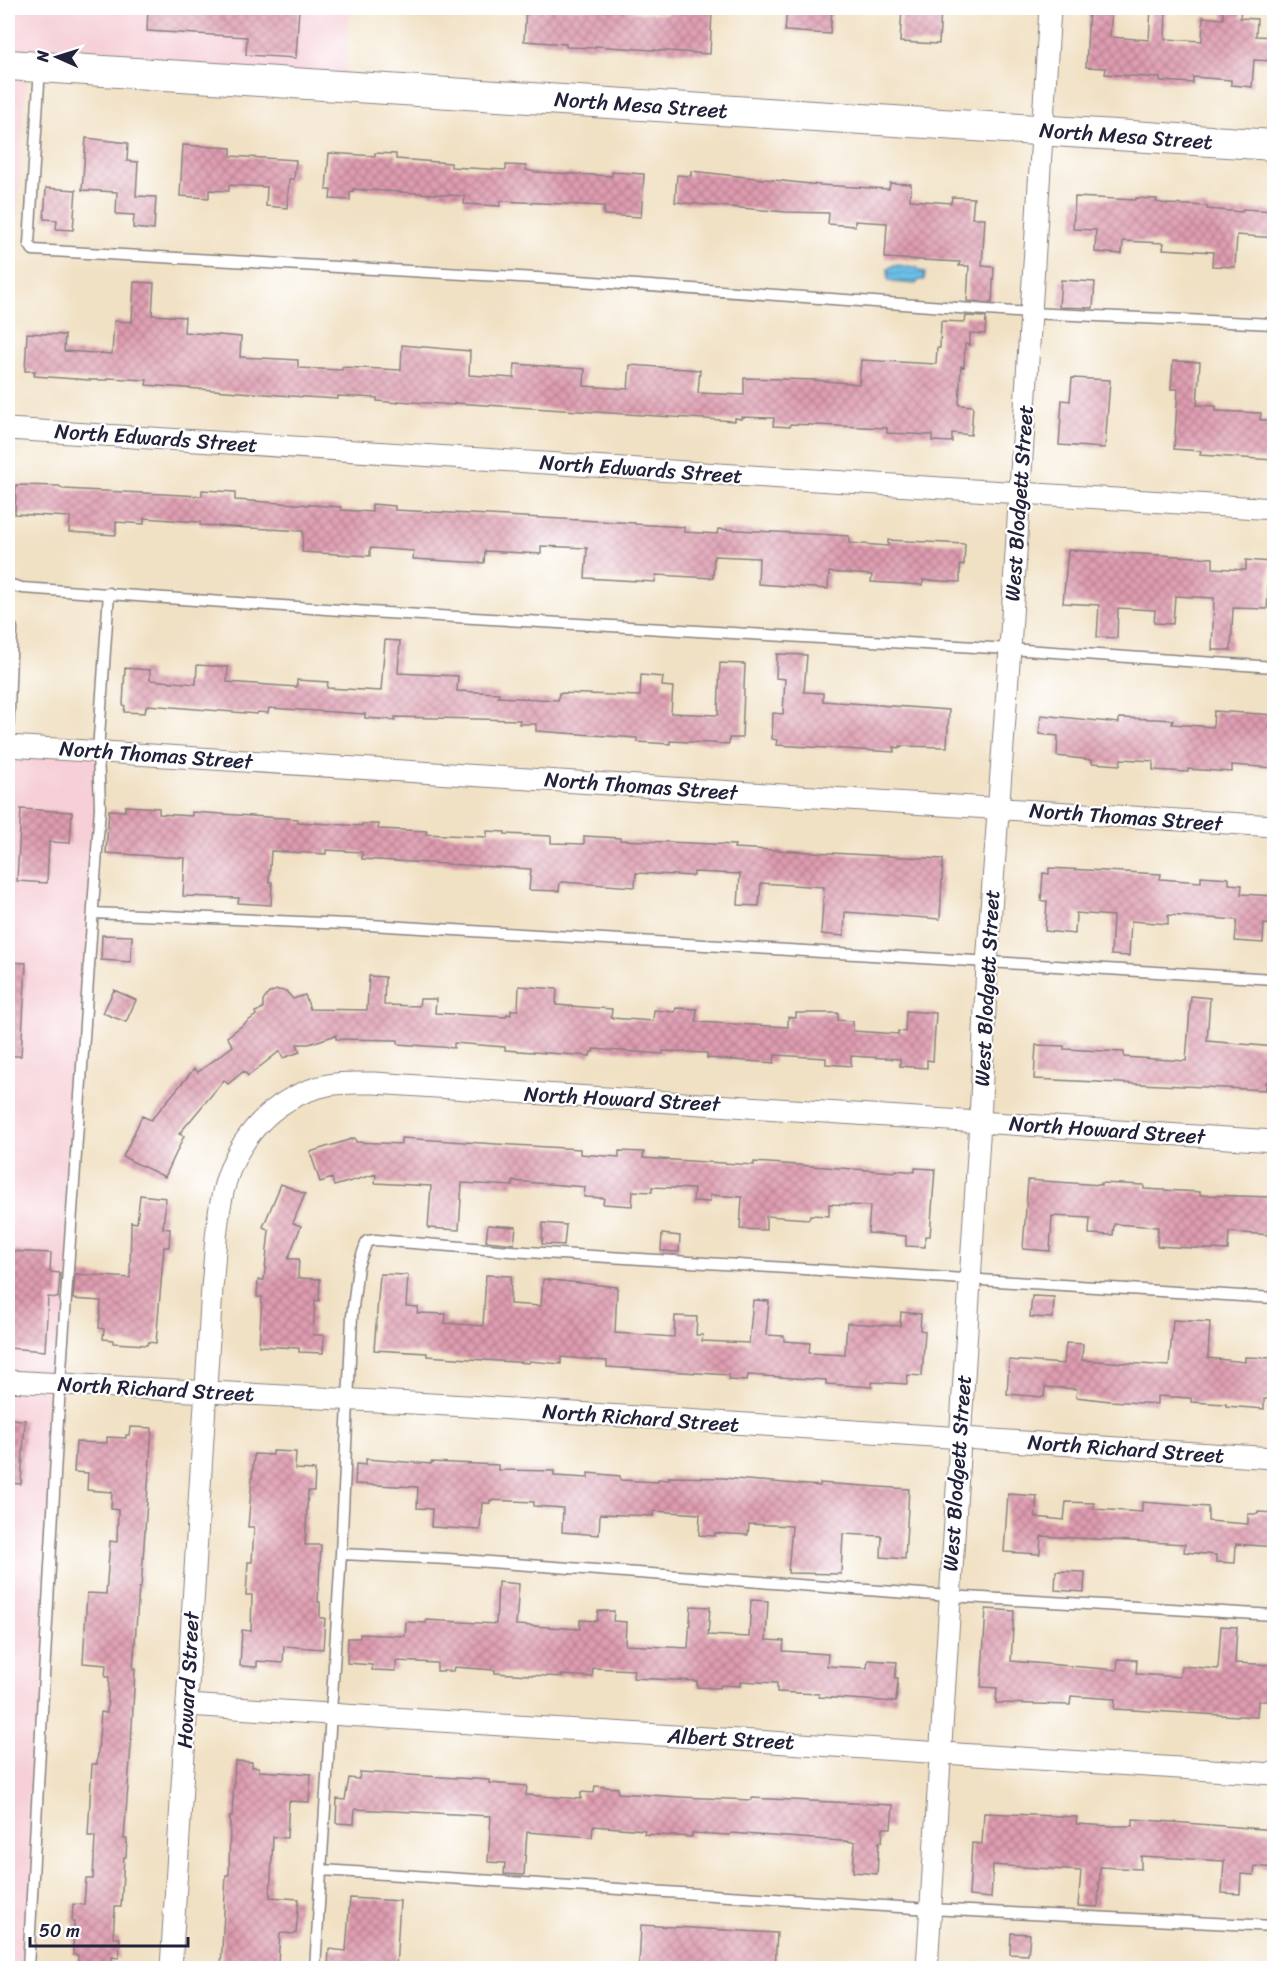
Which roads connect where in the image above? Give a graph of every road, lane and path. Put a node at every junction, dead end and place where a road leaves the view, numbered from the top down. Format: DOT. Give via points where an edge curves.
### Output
graph roads {
  1 [pos="1050,8"];
  2 [pos="8,65"];
  3 [pos="40,67"];
  4 [pos="1043,130"];
  5 [pos="1275,145"];
  6 [pos="1030,313"];
  7 [pos="1275,324"];
  8 [pos="8,429"];
  9 [pos="1020,494"];
  10 [pos="1275,509"];
  11 [pos="8,584"];
  12 [pos="109,593"];
  13 [pos="8,623"];
  14 [pos="1010,649"];
  15 [pos="1275,667"];
  16 [pos="8,708"];
  17 [pos="8,736"];
  18 [pos="8,746"];
  19 [pos="98,751"];
  20 [pos="999,808"];
  21 [pos="1275,826"];
  22 [pos="93,913"];
  23 [pos="987,964"];
  24 [pos="1275,979"];
  25 [pos="980,1122"];
  26 [pos="1275,1141"];
  27 [pos="970,1279"];
  28 [pos="1275,1298"];
  29 [pos="8,1381"];
  30 [pos="60,1384"];
  31 [pos="206,1391"];
  32 [pos="348,1400"];
  33 [pos="959,1438"];
  34 [pos="1275,1458"];
  35 [pos="341,1554"];
  36 [pos="949,1596"];
  37 [pos="1275,1615"];
  38 [pos="187,1705"];
  39 [pos="330,1715"];
  40 [pos="939,1752"];
  41 [pos="1275,1774"];
  42 [pos="322,1870"];
  43 [pos="930,1909"];
  44 [pos="1275,1926"];
  45 [pos="28,1968"];
  46 [pos="171,1968"];
  47 [pos="315,1968"];
  48 [pos="927,1968"];
  1 -- 4 [label="street, West Blodgett Street"];
  2 -- 3 [label="street, North Mesa Street"];
  3 -- 4 [label="street, North Mesa Street"];
  3 -- 6 [label="lane" via="29,244 33,250 525,277"];
  4 -- 5 [label="street, North Mesa Street"];
  4 -- 6 [label="street, West Blodgett Street"];
  6 -- 7 [label="lane"];
  6 -- 9 [label="street, West Blodgett Street"];
  8 -- 9 [label="street, North Edwards Street"];
  9 -- 10 [label="street, North Edwards Street"];
  9 -- 14 [label="street, West Blodgett Street"];
  11 -- 12 [label="lane"];
  12 -- 14 [label="lane"];
  12 -- 19 [label="lane"];
  13 -- 16 [label="lane" via="12,628"];
  14 -- 15 [label="lane"];
  14 -- 20 [label="street, West Blodgett Street"];
  16 -- 17 [label="lane"];
  18 -- 19 [label="street, North Thomas Street"];
  19 -- 20 [label="street, North Thomas Street"];
  19 -- 22 [label="lane" via="100,807"];
  20 -- 21 [label="street, North Thomas Street"];
  20 -- 23 [label="street, West Blodgett Street"];
  22 -- 23 [label="lane" via="382,926"];
  22 -- 30 [label="lane"];
  23 -- 24 [label="lane"];
  23 -- 25 [label="street, West Blodgett Street"];
  25 -- 26 [label="street, North Howard Street"];
  25 -- 27 [label="street, West Blodgett Street"];
  25 -- 31 [label="street, North Howard Street" via="374,1083 329,1084 307,1091 280,1104 256,1124 226,1180 216,1242"];
  27 -- 28 [label="lane"];
  27 -- 32 [label="lane" via="367,1241 358,1266 352,1316"];
  27 -- 33 [label="street, West Blodgett Street"];
  29 -- 30 [label="street, North Richard Street"];
  30 -- 31 [label="street, North Richard Street"];
  30 -- 45 [label="lane"];
  31 -- 32 [label="street, North Richard Street"];
  31 -- 38 [label="street, Howard Street"];
  32 -- 33 [label="street, North Richard Street"];
  32 -- 35 [label="lane"];
  33 -- 34 [label="street, North Richard Street"];
  33 -- 36 [label="street, West Blodgett Street"];
  35 -- 36 [label="lane"];
  35 -- 39 [label="lane"];
  36 -- 37 [label="lane"];
  36 -- 40 [label="street, West Blodgett Street"];
  38 -- 39 [label="street, Albert Street"];
  38 -- 46 [label="street, Howard Street"];
  39 -- 40 [label="street, Albert Street"];
  39 -- 42 [label="lane"];
  40 -- 41 [label="street, Albert Street"];
  40 -- 43 [label="street, West Blodgett Street"];
  42 -- 43 [label="lane"];
  42 -- 47 [label="lane"];
  43 -- 44 [label="lane"];
  43 -- 48 [label="street, West Blodgett Street"];
}
